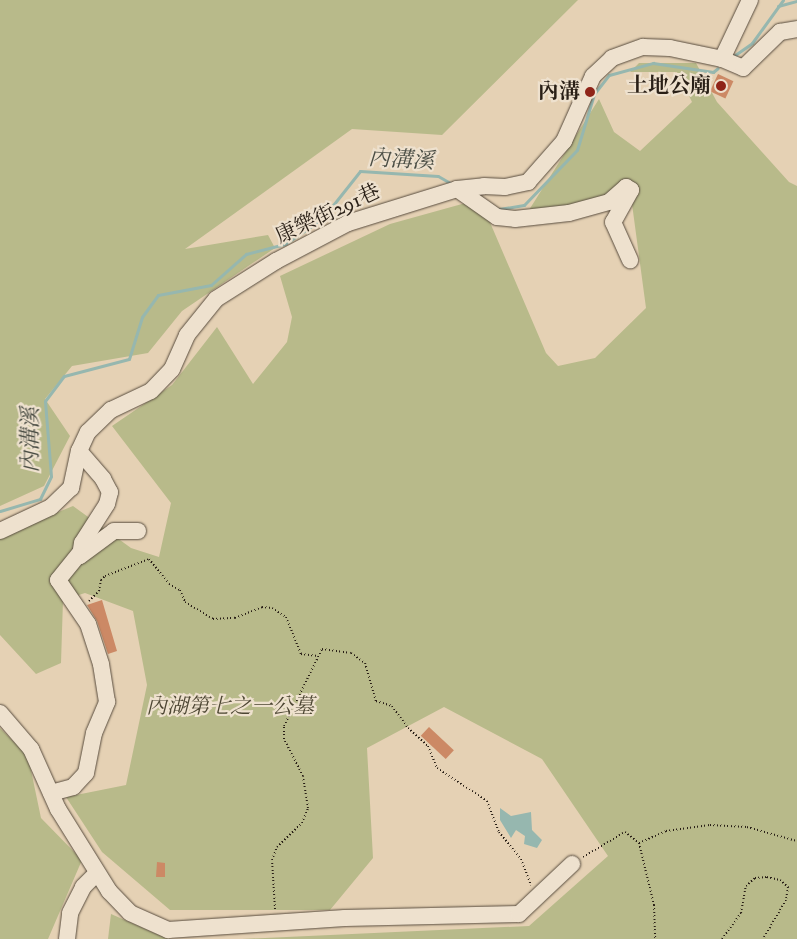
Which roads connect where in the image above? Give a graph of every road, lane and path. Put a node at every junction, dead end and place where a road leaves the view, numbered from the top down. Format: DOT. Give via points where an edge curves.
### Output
graph roads {
  1 [pos="750,0"];
  2 [pos="797,29"];
  3 [pos="722,59"];
  4 [pos="457,189"];
  5 [pos="630,260"];
  6 [pos="79,451"];
  7 [pos="0,531"];
  8 [pos="138,531"];
  9 [pos="79,554"];
  10 [pos="88,603"];
  11 [pos="318,656"];
  12 [pos="0,714"];
  13 [pos="51,792"];
  14 [pos="797,840"];
  15 [pos="639,843"];
  16 [pos="572,864"];
  17 [pos="96,874"];
  18 [pos="535,902"];
  19 [pos="278,922"];
  20 [pos="67,939"];
  21 [pos="655,939"];
  22 [pos="722,939"];
  23 [pos="763,939"];
  1 -- 3 [label="street"];
  2 -- 3 [label="street, 康樂街291巷" via="780,32 743,68"];
  3 -- 4 [label="street, 康樂街291巷" via="670,48 643,47 612,58 593,76 564,141 528,182 505,187"];
  4 -- 5 [label="street" via="497,217 515,219 569,213 609,202 626,187 631,190 613,222"];
  4 -- 6 [label="street, 康樂街291巷" via="393,206 348,223 276,261 216,298 187,335 172,369 151,391 111,410 88,432"];
  6 -- 7 [label="street, 康樂街291巷" via="71,488 51,507"];
  6 -- 9 [label="street" via="110,492 107,504 82,543"];
  8 -- 9 [label="street" via="114,532 82,556"];
  9 -- 13 [label="street" via="58,580 88,624 101,664 107,702 94,733 86,773 73,787"];
  10 -- 11 [label="path" via="105,576 148,559 169,584 180,590 185,602 213,619 235,618 262,607 272,608 286,617 301,654"];
  11 -- 18 [label="path" via="322,649 351,653 365,663 376,701 392,706 428,746 437,768 487,801 499,832 521,859"];
  11 -- 19 [label="path" via="284,726 284,739 303,776 308,808 302,823 277,847 272,860"];
  12 -- 13 [label="street" via="31,749"];
  13 -- 17 [label="street"];
  14 -- 15 [label="path" via="748,827 710,825 666,831"];
  15 -- 16 [label="path" via="625,832"];
  15 -- 21 [label="path" via="654,905"];
  16 -- 18 [label="street"];
  17 -- 19 [label="street" via="130,913 168,930"];
  17 -- 20 [label="street" via="83,887 70,913"];
  18 -- 19 [label="street" via="519,914"];
  22 -- 23 [label="path" via="741,913 746,886 755,878 767,876 780,880 788,888 786,900"];
}
